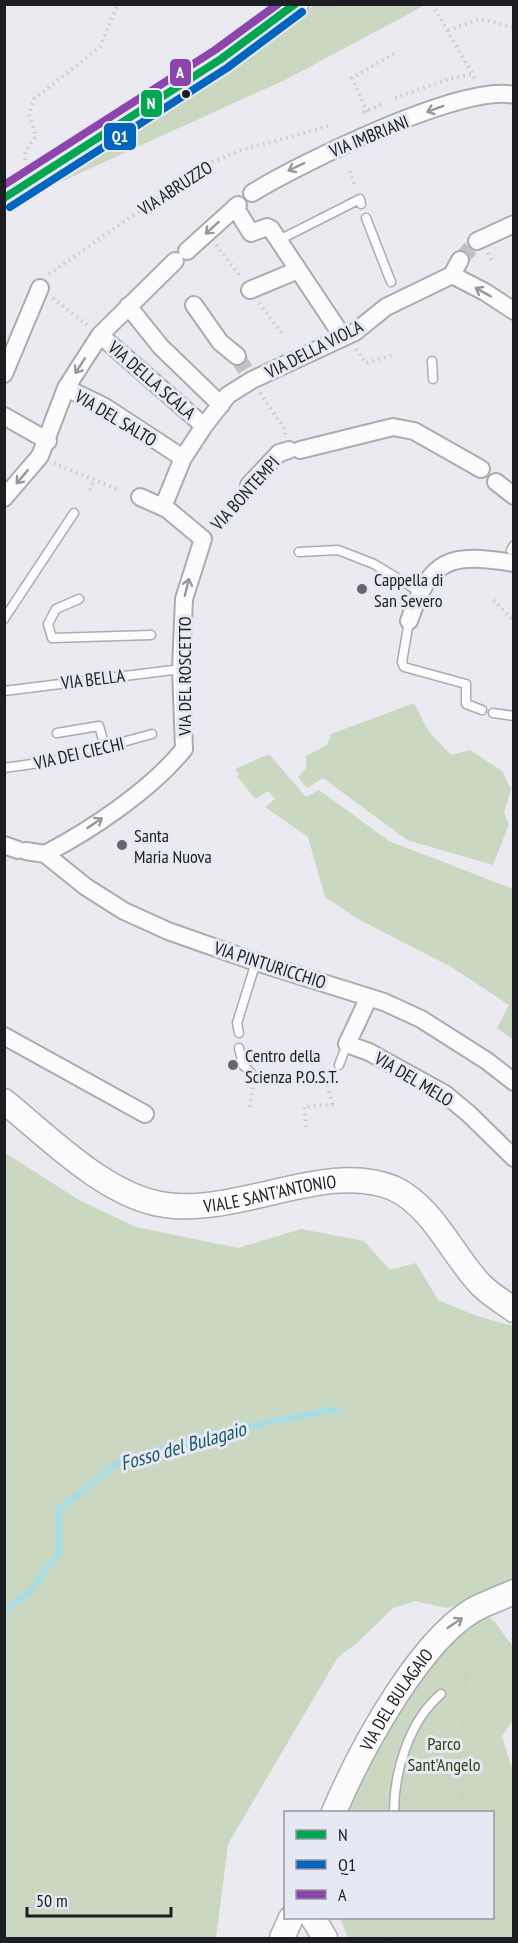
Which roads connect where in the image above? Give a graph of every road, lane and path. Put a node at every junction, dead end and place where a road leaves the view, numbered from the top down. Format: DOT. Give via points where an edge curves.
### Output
graph roads {
  1 [pos="118,4"];
  2 [pos="296,4"];
  3 [pos="432,4"];
  4 [pos="441,18"];
  5 [pos="436,22"];
  6 [pos="513,27"];
  7 [pos="448,30"];
  8 [pos="397,52"];
  9 [pos="473,74"];
  10 [pos="491,93"];
  11 [pos="513,95"];
  12 [pos="395,98"];
  13 [pos="385,103"];
  14 [pos="332,125"];
  15 [pos="29,167"];
  16 [pos="350,171"];
  17 [pos="353,181"];
  18 [pos="252,193"];
  19 [pos="4,198"];
  20 [pos="360,202"];
  21 [pos="366,218"];
  22 [pos="513,224"];
  23 [pos="210,237"];
  24 [pos="279,240"];
  25 [pos="477,241"];
  26 [pos="460,260"];
  27 [pos="297,270"];
  28 [pos="452,276"];
  29 [pos="37,286"];
  30 [pos="250,290"];
  31 [pos="396,294"];
  32 [pos="128,306"];
  33 [pos="194,306"];
  34 [pos="513,311"];
  35 [pos="100,335"];
  36 [pos="284,336"];
  37 [pos="345,337"];
  38 [pos="392,355"];
  39 [pos="237,357"];
  40 [pos="432,361"];
  41 [pos="4,374"];
  42 [pos="250,378"];
  43 [pos="433,379"];
  44 [pos="66,388"];
  45 [pos="221,405"];
  46 [pos="4,416"];
  47 [pos="204,426"];
  48 [pos="48,441"];
  49 [pos="289,451"];
  50 [pos="40,456"];
  51 [pos="183,458"];
  52 [pos="481,470"];
  53 [pos="94,481"];
  54 [pos="496,482"];
  55 [pos="249,484"];
  56 [pos="90,490"];
  57 [pos="119,490"];
  58 [pos="513,496"];
  59 [pos="140,497"];
  60 [pos="4,498"];
  61 [pos="163,507"];
  62 [pos="74,513"];
  63 [pos="203,539"];
  64 [pos="299,552"];
  65 [pos="513,553"];
  66 [pos="420,592"];
  67 [pos="78,599"];
  68 [pos="494,600"];
  69 [pos="4,619"];
  70 [pos="409,621"];
  71 [pos="513,622"];
  72 [pos="151,635"];
  73 [pos="181,669"];
  74 [pos="4,691"];
  75 [pos="482,710"];
  76 [pos="493,713"];
  77 [pos="513,716"];
  78 [pos="57,733"];
  79 [pos="152,735"];
  80 [pos="105,747"];
  81 [pos="4,768"];
  82 [pos="16,849"];
  83 [pos="45,854"];
  84 [pos="256,962"];
  85 [pos="369,997"];
  86 [pos="238,1033"];
  87 [pos="4,1036"];
  88 [pos="347,1044"];
  89 [pos="239,1048"];
  90 [pos="339,1065"];
  91 [pos="255,1077"];
  92 [pos="513,1082"];
  93 [pos="327,1083"];
  94 [pos="4,1101"];
  95 [pos="250,1107"];
  96 [pos="145,1114"];
  97 [pos="306,1127"];
  98 [pos="513,1158"];
  99 [pos="513,1310"];
  100 [pos="513,1592"];
  101 [pos="513,1638"];
  102 [pos="467,1671"];
  103 [pos="441,1694"];
  104 [pos="334,1811"];
  105 [pos="394,1811"];
  106 [pos="464,1811"];
  107 [pos="494,1916"];
  108 [pos="290,1919"];
  109 [pos="314,1919"];
  110 [pos="391,1919"];
  111 [pos="282,1938"];
  112 [pos="325,1938"];
  113 [pos="390,1938"];
  114 [pos="503,1938"];
  1 -- 15 [label="path" via="100,47 34,99 29,114 36,136 26,150"];
  2 -- 19 [label="main road" via="221,59"];
  3 -- 4 [label="path"];
  4 -- 5 [label="path"];
  4 -- 7 [label="path"];
  6 -- 7 [label="path" via="480,19"];
  7 -- 9 [label="path"];
  8 -- 13 [label="path" via="352,78 365,112"];
  9 -- 10 [label="path" via="479,87"];
  9 -- 12 [label="path"];
  10 -- 11 [label="street, VIA IMBRIANI"];
  10 -- 18 [label="street, VIA IMBRIANI, one-way" via="372,133 291,169"];
  14 -- 29 [label="path, VIA ABRUZZO" via="239,151 205,165"];
  16 -- 17 [label="path"];
  20 -- 24 [label="lane"];
  21 -- 31 [label="lane"];
  22 -- 25 [label="street"];
  23 -- 30 [label="path"];
  24 -- 27 [label="street"];
  24 -- 32 [label="street, one-way" via="267,227 251,233 237,206"];
  26 -- 28 [label="street"];
  27 -- 30 [label="street"];
  27 -- 37 [label="street"];
  28 -- 31 [label="street, VIA DELLA VIOLA"];
  34 -- 28 [label="street, one-way" via="486,292"];
  29 -- 35 [label="path"];
  29 -- 41 [label="street"];
  30 -- 36 [label="path"];
  31 -- 37 [label="street, VIA DELLA VIOLA" via="387,308"];
  32 -- 35 [label="street"];
  32 -- 45 [label="street" via="161,347"];
  33 -- 39 [label="street" via="220,342"];
  35 -- 44 [label="street, one-way"];
  35 -- 47 [label="street, VIA DELLA SCALA"];
  37 -- 38 [label="path" via="366,363"];
  37 -- 42 [label="street, VIA DELLA VIOLA"];
  40 -- 43 [label="lane"];
  42 -- 45 [label="street, VIA DELLA VIOLA"];
  42 -- 49 [label="path" via="286,431"];
  44 -- 48 [label="street"];
  44 -- 51 [label="street, VIA DEL SALTO" via="105,407"];
  45 -- 47 [label="street, VIA DELLA VIOLA"];
  46 -- 48 [label="street"];
  47 -- 51 [label="street, VIA DELLA VIOLA"];
  48 -- 50 [label="street"];
  49 -- 52 [label="street, VIA BONTEMPI" via="393,427 432,434"];
  49 -- 55 [label="street, VIA BONTEMPI"];
  50 -- 53 [label="path"];
  50 -- 60 [label="street, one-way"];
  51 -- 61 [label="street, VIA DELLA VIOLA"];
  53 -- 56 [label="path"];
  53 -- 57 [label="path"];
  54 -- 58 [label="street"];
  55 -- 63 [label="path, VIA BONTEMPI"];
  59 -- 61 [label="street"];
  61 -- 63 [label="street"];
  62 -- 69 [label="lane"];
  73 -- 63 [label="street, VIA DEL ROSCETTO, one-way" via="178,633"];
  64 -- 66 [label="lane" via="338,550 374,564"];
  65 -- 66 [label="street" via="448,561 437,568"];
  66 -- 70 [label="street"];
  67 -- 72 [label="lane" via="57,609 48,624 52,638"];
  68 -- 71 [label="path"];
  70 -- 75 [label="lane" via="404,667 466,684 466,704"];
  73 -- 74 [label="lane, VIA BELLA"];
  83 -- 73 [label="street, VIA DEL ROSCETTO, one-way" via="111,812 184,749 179,728"];
  76 -- 77 [label="lane"];
  78 -- 80 [label="lane" via="99,726"];
  79 -- 80 [label="lane, VIA DEI CIECHI"];
  80 -- 81 [label="lane, VIA DEI CIECHI" via="53,761"];
  82 -- 83 [label="street, VIA PINTURICCHIO"];
  83 -- 84 [label="street, VIA PINTURICCHIO" via="124,911"];
  84 -- 85 [label="street, VIA PINTURICCHIO"];
  84 -- 86 [label="lane" via="237,1023"];
  85 -- 88 [label="street"];
  85 -- 92 [label="street, VIA PINTURICCHIO" via="422,1019"];
  87 -- 96 [label="street"];
  88 -- 90 [label="lane"];
  88 -- 98 [label="street, VIA DEL MELO" via="369,1052 445,1095"];
  89 -- 91 [label="lane" via="243,1065"];
  90 -- 93 [label="path"];
  91 -- 93 [label="path"];
  91 -- 95 [label="path"];
  93 -- 97 [label="path" via="332,1104 304,1107"];
  94 -- 99 [label="main road, VIALE SANT'ANTONIO" via="101,1177 125,1192 153,1202 174,1206 217,1205 295,1187 353,1180 394,1189 425,1214 481,1285"];
  104 -- 100 [label="main road, VIA DEL BULAGAIO, one-way" via="355,1763 420,1661 446,1630"];
  101 -- 102 [label="path" via="508,1646"];
  102 -- 103 [label="path"];
  102 -- 106 [label="path" via="458,1767"];
  103 -- 105 [label="lane" via="425,1707 409,1740 394,1790"];
  107 -- 114 [label="path"];
  108 -- 111 [label="main road"];
  109 -- 112 [label="main road"];
  110 -- 113 [label="path"];
}
